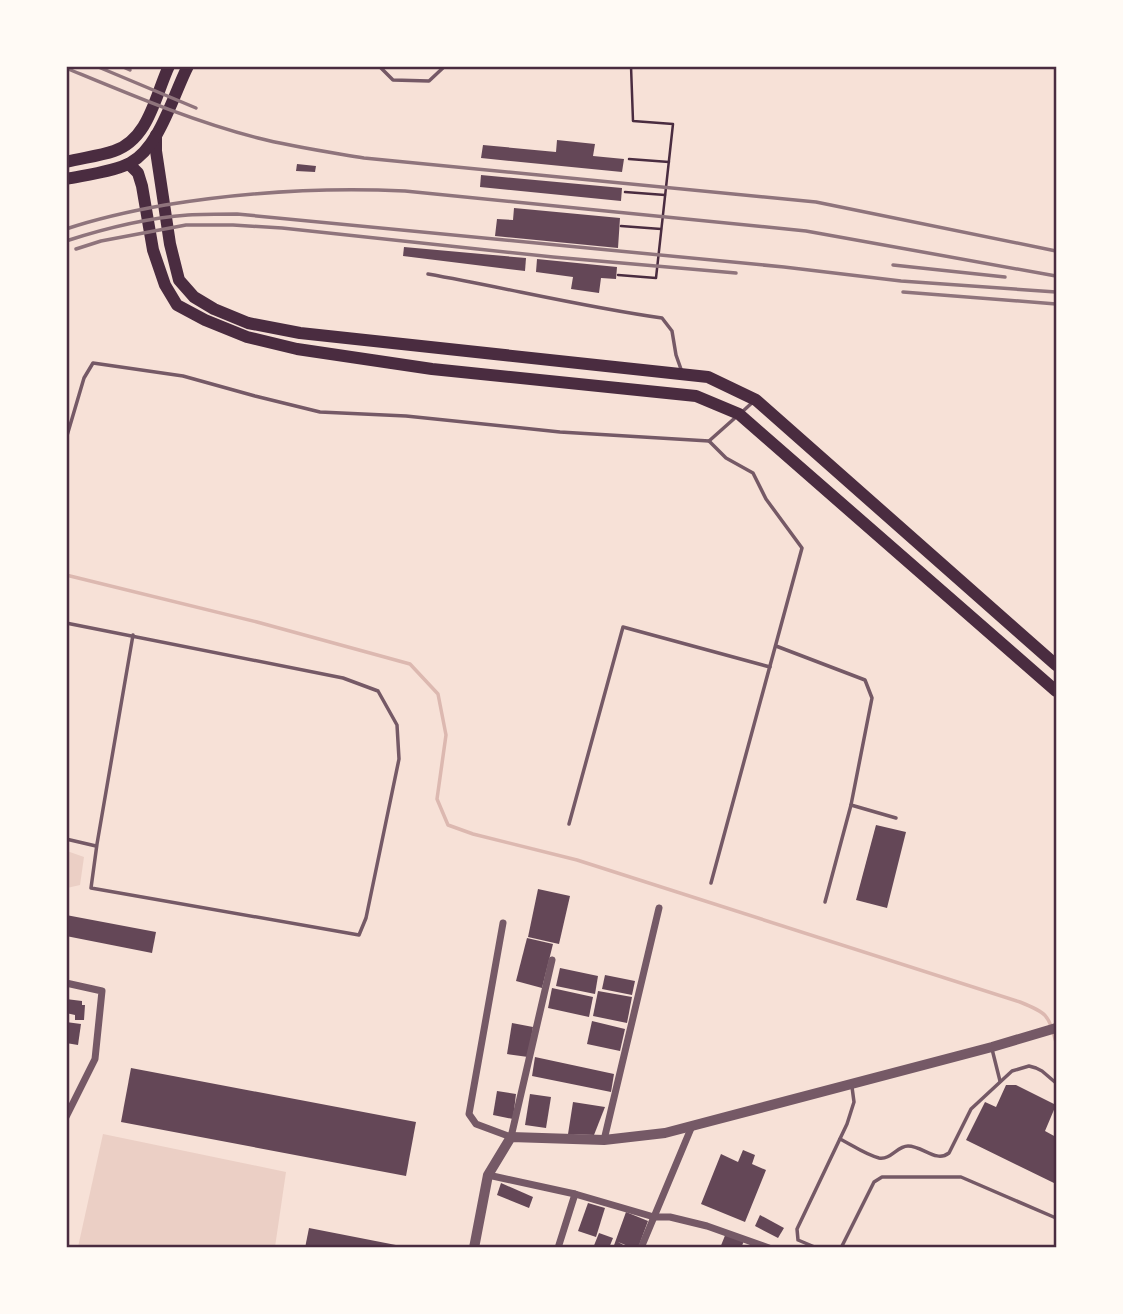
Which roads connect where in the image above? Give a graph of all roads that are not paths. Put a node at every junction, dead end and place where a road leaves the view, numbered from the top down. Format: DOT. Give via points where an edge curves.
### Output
graph roads {
  1 [pos="379,66"];
  2 [pos="445,66"];
  3 [pos="168,69"];
  4 [pos="186,71"];
  5 [pos="159,130"];
  6 [pos="66,162"];
  7 [pos="129,164"];
  8 [pos="66,179"];
  9 [pos="428,274"];
  10 [pos="682,374"];
  11 [pos="756,400"];
  12 [pos="739,414"];
  13 [pos="66,439"];
  14 [pos="709,441"];
  15 [pos="66,622"];
  16 [pos="133,635"];
  17 [pos="776,646"];
  18 [pos="1056,665"];
  19 [pos="770,667"];
  20 [pos="1056,691"];
  21 [pos="851,805"];
  22 [pos="896,818"];
  23 [pos="569,824"];
  24 [pos="66,839"];
  25 [pos="96,846"];
  26 [pos="711,883"];
  27 [pos="825,902"];
  28 [pos="659,908"];
  29 [pos="503,923"];
  30 [pos="552,960"];
  31 [pos="66,983"];
  32 [pos="1056,1028"];
  33 [pos="992,1047"];
  34 [pos="1000,1081"];
  35 [pos="1056,1083"];
  36 [pos="851,1084"];
  37 [pos="66,1117"];
  38 [pos="692,1126"];
  39 [pos="511,1137"];
  40 [pos="840,1139"];
  41 [pos="604,1140"];
  42 [pos="488,1175"];
  43 [pos="575,1194"];
  44 [pos="654,1217"];
  45 [pos="1056,1218"];
  46 [pos="474,1248"];
  47 [pos="558,1248"];
  48 [pos="641,1248"];
  49 [pos="769,1248"];
  50 [pos="817,1248"];
  51 [pos="841,1248"];
  1 -- 2 [label="lane" via="393,80 429,81"];
  3 -- 6 [label="main road" via="137,136 116,150"];
  4 -- 5 [label="main road"];
  5 -- 7 [label="main road"];
  5 -- 10 [label="main road" via="156,151 179,280 194,297 214,309 248,323 300,333"];
  7 -- 8 [label="main road"];
  7 -- 12 [label="main road" via="142,186 164,285 177,305 205,320 247,337 297,349 432,369 696,396"];
  9 -- 10 [label="lane" via="662,318 672,331"];
  10 -- 11 [label="main road" via="708,377"];
  11 -- 12 [label="lane"];
  11 -- 18 [label="main road"];
  12 -- 14 [label="lane"];
  12 -- 20 [label="main road"];
  13 -- 14 [label="lane" via="93,363 183,376 320,412"];
  14 -- 17 [label="lane" via="753,474 802,548"];
  15 -- 16 [label="lane"];
  16 -- 25 [label="lane"];
  16 -- 25 [label="lane" via="342,678 378,691 397,725 399,759 359,935 91,888"];
  17 -- 19 [label="lane"];
  17 -- 21 [label="lane" via="865,680 872,698"];
  19 -- 23 [label="lane" via="622,627"];
  19 -- 26 [label="lane"];
  21 -- 22 [label="lane"];
  21 -- 27 [label="lane"];
  24 -- 25 [label="lane"];
  28 -- 41 [label="street"];
  29 -- 39 [label="street" via="469,1114 476,1124"];
  30 -- 39 [label="street"];
  31 -- 37 [label="street" via="102,991 95,1059"];
  32 -- 33 [label="street"];
  33 -- 34 [label="lane"];
  33 -- 36 [label="street"];
  34 -- 35 [label="lane" via="1029,1066"];
  34 -- 40 [label="lane" via="971,1109 946,1156 906,1146 885,1158 877,1157"];
  36 -- 38 [label="street"];
  36 -- 40 [label="lane" via="854,1102"];
  38 -- 41 [label="street"];
  38 -- 44 [label="street"];
  39 -- 41 [label="street"];
  39 -- 42 [label="street"];
  40 -- 50 [label="lane" via="797,1229 798,1240"];
  42 -- 43 [label="street"];
  42 -- 46 [label="street"];
  43 -- 44 [label="street"];
  43 -- 47 [label="street"];
  44 -- 48 [label="street"];
  44 -- 49 [label="street" via="708,1226"];
  45 -- 51 [label="lane" via="961,1177 882,1177 874,1182"];
}
